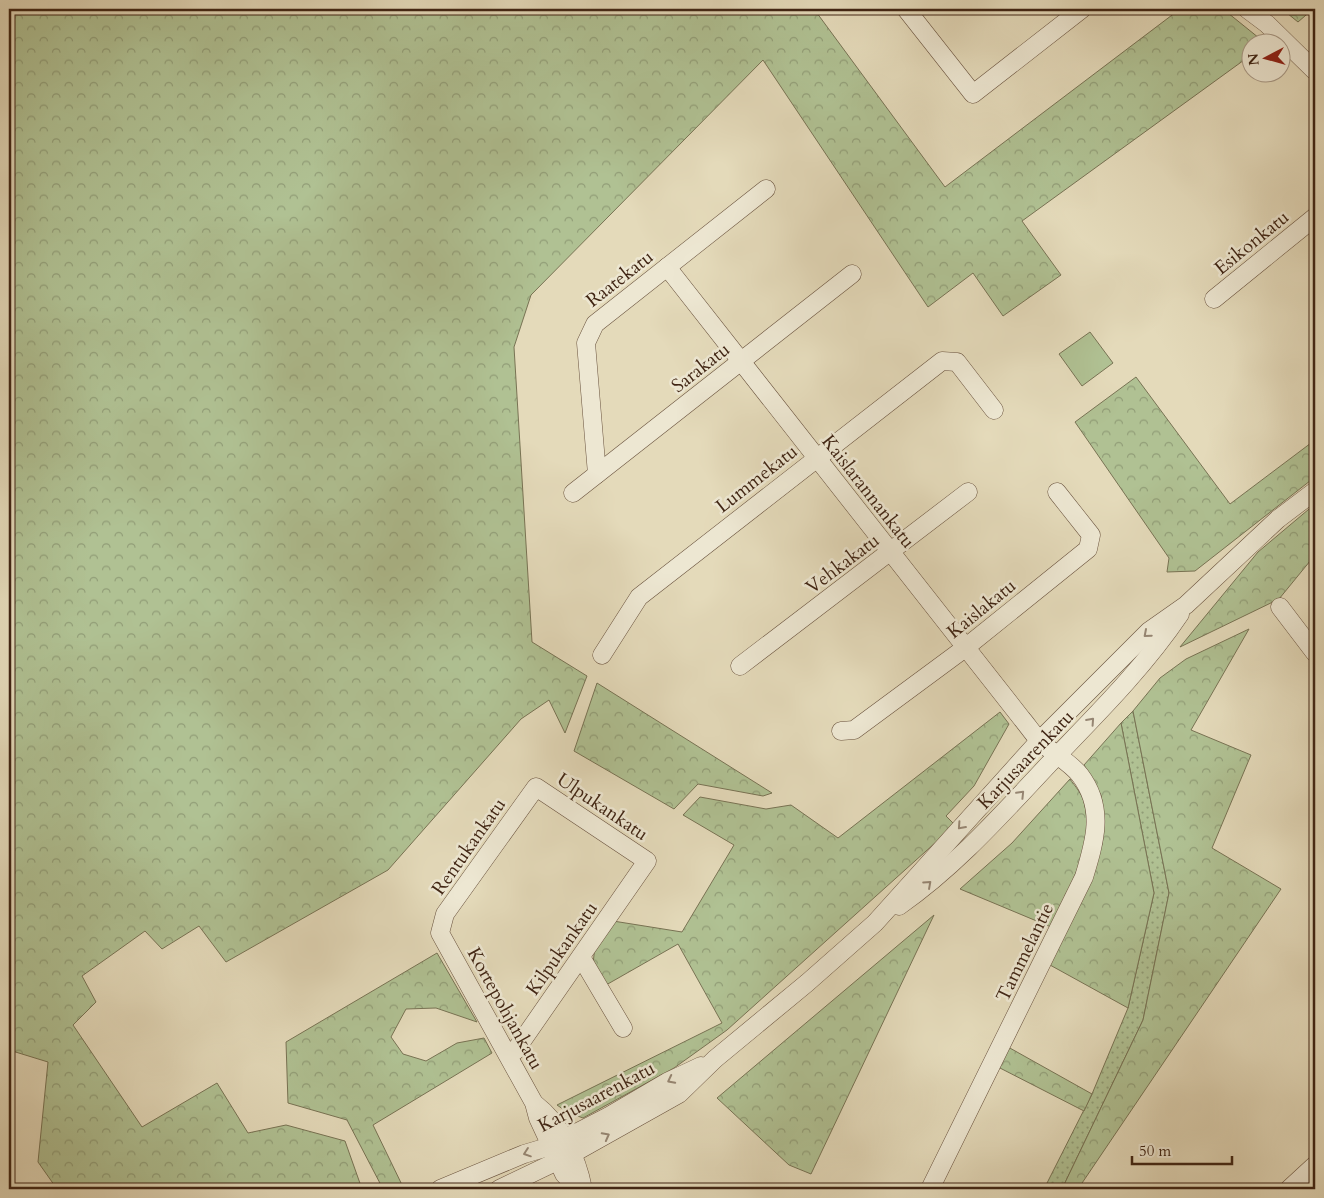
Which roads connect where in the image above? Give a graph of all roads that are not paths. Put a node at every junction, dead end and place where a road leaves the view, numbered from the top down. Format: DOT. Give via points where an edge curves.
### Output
graph roads {
  1 [pos="906,9"];
  2 [pos="1082,9"];
  3 [pos="1247,9"];
  4 [pos="1315,71"];
  5 [pos="766,189"];
  6 [pos="1315,217"];
  7 [pos="667,266"];
  8 [pos="852,274"];
  9 [pos="1214,299"];
  10 [pos="741,361"];
  11 [pos="994,410"];
  12 [pos="817,458"];
  13 [pos="598,474"];
  14 [pos="1315,491"];
  15 [pos="968,492"];
  16 [pos="1058,492"];
  17 [pos="573,493"];
  18 [pos="891,552"];
  19 [pos="1186,605"];
  20 [pos="1280,607"];
  21 [pos="966,648"];
  22 [pos="1315,653"];
  23 [pos="602,655"];
  24 [pos="740,666"];
  25 [pos="841,731"];
  26 [pos="1039,741"];
  27 [pos="1057,756"];
  28 [pos="536,787"];
  29 [pos="647,862"];
  30 [pos="875,923"];
  31 [pos="440,933"];
  32 [pos="581,958"];
  33 [pos="623,1028"];
  34 [pos="508,1056"];
  35 [pos="561,1150"];
  36 [pos="1315,1165"];
  37 [pos="440,1189"];
  38 [pos="500,1189"];
  39 [pos="578,1189"];
  40 [pos="583,1189"];
  41 [pos="930,1189"];
  42 [pos="1289,1189"];
  1 -- 2 [label="street" via="973,94"];
  3 -- 4 [label="street"];
  5 -- 7 [label="street, Raatekatu"];
  6 -- 9 [label="street, Esikonkatu"];
  7 -- 10 [label="street, Kaislarannankatu"];
  7 -- 13 [label="street, Raatekatu" via="595,324 586,343"];
  8 -- 10 [label="street, Sarakatu"];
  10 -- 12 [label="street, Kaislarannankatu"];
  10 -- 13 [label="street, Sarakatu"];
  11 -- 12 [label="street, Lummekatu" via="957,362 942,361"];
  12 -- 18 [label="street, Kaislarannankatu"];
  12 -- 23 [label="street, Lummekatu" via="640,597"];
  13 -- 17 [label="street, Sarakatu"];
  14 -- 19 [label="street, Karjusaarenkatu" via="1278,518"];
  15 -- 18 [label="street, Vehkakatu"];
  16 -- 21 [label="street, Kaislakatu" via="1091,535 1088,549"];
  18 -- 21 [label="street, Kaislarannankatu"];
  18 -- 24 [label="street, Vehkakatu"];
  19 -- 26 [label="street, Karjusaarenkatu, one-way" via="1149,631"];
  27 -- 19 [label="street, Karjusaarenkatu, one-way" via="1162,641"];
  20 -- 22 [label="street"];
  21 -- 25 [label="street, Kaislakatu" via="854,730"];
  21 -- 26 [label="street, Kaislarannankatu"];
  26 -- 27 [label="street, Tammelantie"];
  26 -- 30 [label="street, Karjusaarenkatu, one-way"];
  30 -- 27 [label="street, Karjusaarenkatu, one-way" via="924,889 987,830"];
  27 -- 41 [label="street, Tammelantie" via="1080,774 1092,798 1096,816 1095,842 1084,877"];
  28 -- 29 [label="street, Ulpukankatu"];
  28 -- 31 [label="street, Rentukankatu" via="445,914"];
  29 -- 32 [label="street, Kilpukankatu"];
  30 -- 35 [label="street, Karjusaarenkatu" via="715,1059 679,1094"];
  31 -- 34 [label="street, Kortepohjankatu"];
  32 -- 33 [label="street"];
  32 -- 34 [label="street, Kilpukankatu" via="515,1052"];
  34 -- 35 [label="street, Kortepohjankatu" via="534,1104 558,1125"];
  35 -- 37 [label="street, Karjusaarenkatu, one-way" via="524,1154"];
  35 -- 38 [label="street, Karjusaarenkatu"];
  35 -- 39 [label="street" via="564,1174"];
  35 -- 40 [label="street" via="580,1174"];
  36 -- 42 [label="street"];
}
